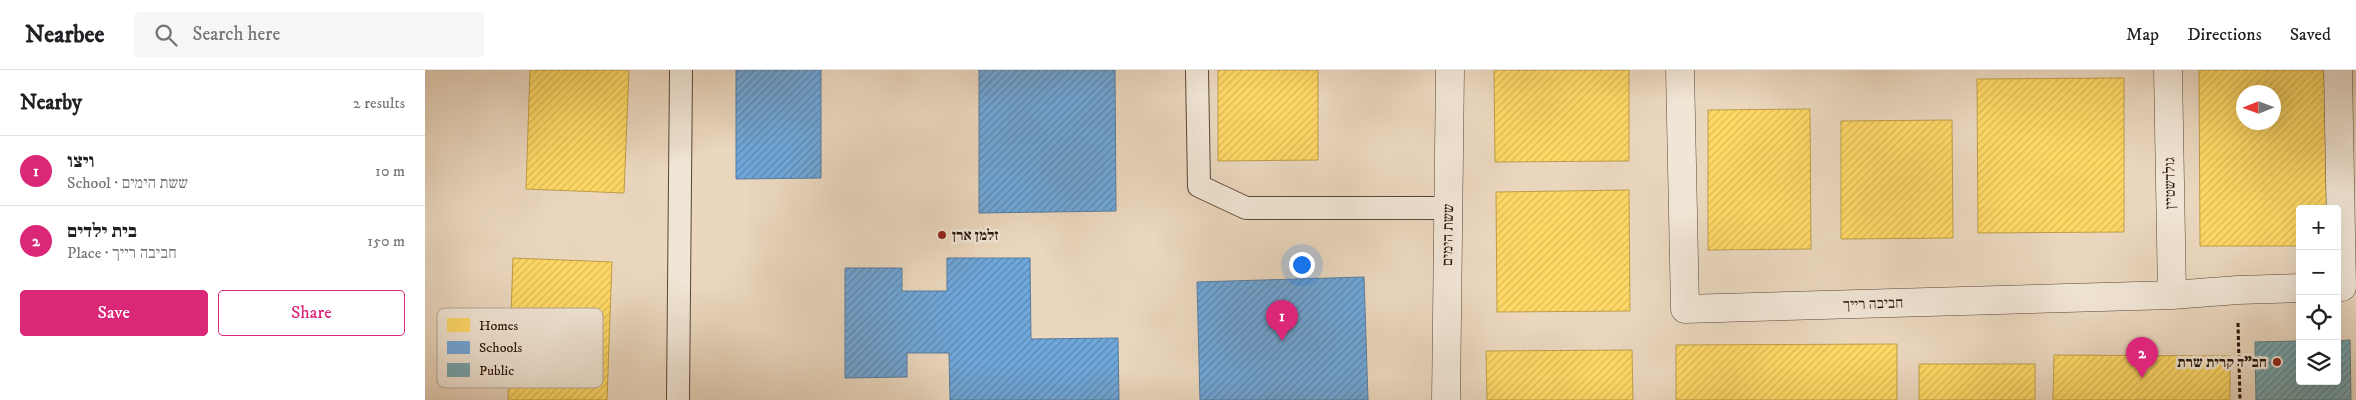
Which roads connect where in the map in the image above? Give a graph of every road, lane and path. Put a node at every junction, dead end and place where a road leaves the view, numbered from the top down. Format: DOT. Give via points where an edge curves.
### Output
graph roads {
  1 [pos="681,70"];
  2 [pos="1197,70"];
  3 [pos="1451,70"];
  4 [pos="1680,70"];
  5 [pos="2168,70"];
  6 [pos="2338,70"];
  7 [pos="2352,70"];
  8 [pos="1449,208"];
  9 [pos="2348,287"];
  10 [pos="2296,288"];
  11 [pos="2172,296"];
  12 [pos="2238,324"];
  13 [pos="678,400"];
  14 [pos="1446,400"];
  15 [pos="2239,400"];
  1 -- 13 [label="lane"];
  2 -- 8 [label="lane" via="1199,186 1246,208"];
  3 -- 8 [label="street, ששת הימים"];
  4 -- 11 [label="street, חביבה רייך" via="1685,310"];
  5 -- 11 [label="street, גולדשטיין"];
  6 -- 9 [label="street"];
  7 -- 9 [label="lane"];
  8 -- 14 [label="street, ששת הימים"];
  10 -- 11 [label="street, חביבה רייך"];
  12 -- 15 [label="path"];
}
